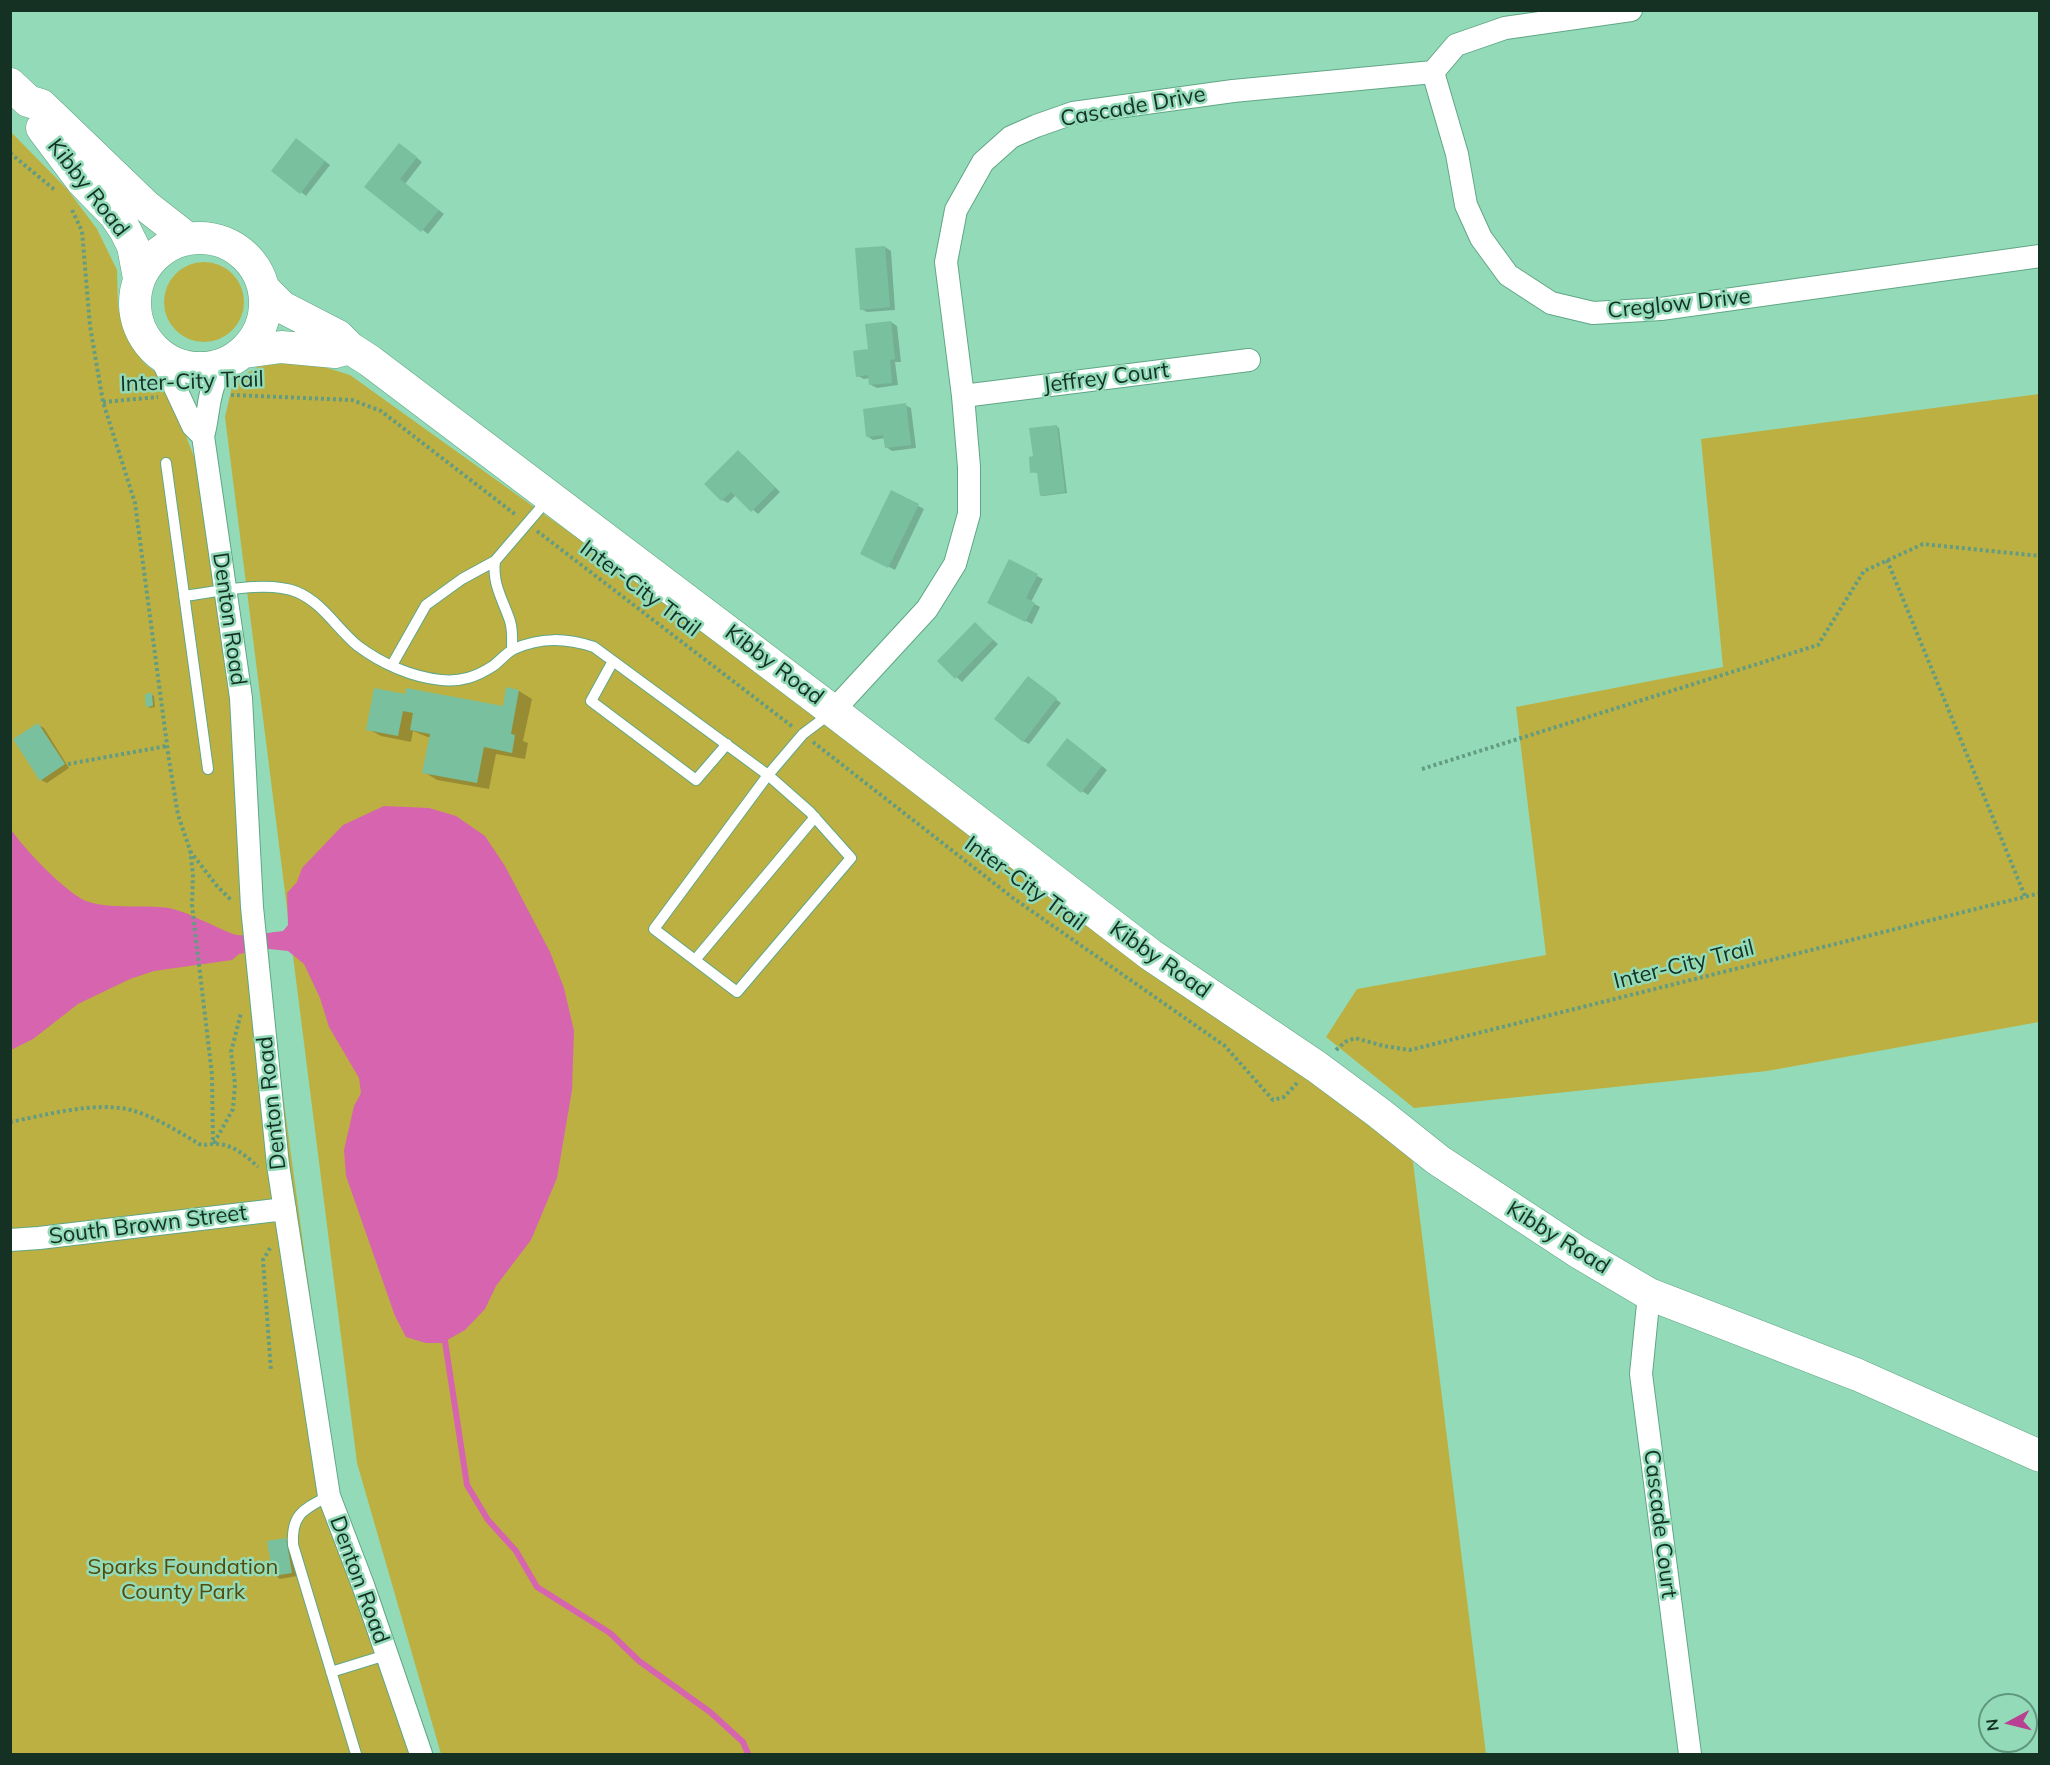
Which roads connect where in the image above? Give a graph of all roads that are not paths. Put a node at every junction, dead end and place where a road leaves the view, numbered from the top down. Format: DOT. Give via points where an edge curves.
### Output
graph roads {
  1 [pos="1631,10"];
  2 [pos="1433,72"];
  3 [pos="19,93"];
  4 [pos="187,238"];
  5 [pos="2040,256"];
  6 [pos="139,278"];
  7 [pos="264,289"];
  8 [pos="350,348"];
  9 [pos="158,351"];
  10 [pos="237,357"];
  11 [pos="1249,360"];
  12 [pos="963,396"];
  13 [pos="203,436"];
  14 [pos="166,463"];
  15 [pos="551,495"];
  16 [pos="495,561"];
  17 [pos="225,591"];
  18 [pos="184,596"];
  19 [pos="512,650"];
  20 [pos="613,661"];
  21 [pos="392,665"];
  22 [pos="833,711"];
  23 [pos="727,744"];
  24 [pos="208,769"];
  25 [pos="768,776"];
  26 [pos="815,817"];
  27 [pos="695,960"];
  28 [pos="285,1209"];
  29 [pos="10,1240"];
  30 [pos="1650,1294"];
  31 [pos="2040,1456"];
  32 [pos="329,1496"];
  33 [pos="386,1654"];
  34 [pos="331,1672"];
  35 [pos="356,1755"];
  36 [pos="420,1755"];
  37 [pos="1690,1755"];
  1 -- 2 [label="street" via="1505,28 1455,45"];
  2 -- 5 [label="street, Creglow Drive" via="1457,154 1466,205 1481,238 1508,275 1551,303 1593,313 1661,309"];
  2 -- 12 [label="street, Cascade Drive" via="1233,91 1073,113 1011,137 983,162 956,210 946,262"];
  3 -- 4 [label="main road, Kibby Road" via="41,105 146,206"];
  3 -- 6 [label="main road, Kibby Road" via="81,180 125,230 133,246"];
  4 -- 6 [label="main road" via="170,243 157,253"];
  4 -- 7 [label="main road" via="224,244 243,255 256,270"];
  6 -- 9 [label="main road" via="135,312 147,339"];
  7 -- 8 [label="main road, Kibby Road" via="282,307 338,336"];
  7 -- 10 [label="main road" via="263,321 254,341"];
  8 -- 10 [label="main road" via="335,352 281,347"];
  8 -- 15 [label="main road, Kibby Road"];
  9 -- 10 [label="main road" via="169,359 199,367"];
  9 -- 13 [label="street, Denton Road" via="193,426"];
  10 -- 13 [label="street, Denton Road" via="217,376"];
  11 -- 12 [label="street, Jeffrey Court"];
  12 -- 22 [label="street, Cascade Drive" via="969,514 955,564 927,609"];
  13 -- 17 [label="street, Denton Road"];
  14 -- 18 [label="lane"];
  15 -- 16 [label="lane"];
  15 -- 22 [label="main road, Kibby Road"];
  16 -- 19 [label="lane" via="493,574 511,624"];
  16 -- 21 [label="lane" via="426,605"];
  17 -- 18 [label="lane"];
  17 -- 21 [label="lane" via="261,586 297,592 323,610 359,646"];
  17 -- 28 [label="street, Denton Road" via="241,698 243,908 260,984"];
  18 -- 24 [label="lane"];
  19 -- 20 [label="lane" via="541,641 572,640 594,647"];
  19 -- 21 [label="lane" via="492,667 464,681 404,673"];
  20 -- 23 [label="lane"];
  20 -- 23 [label="lane" via="591,700 696,780"];
  22 -- 25 [label="lane" via="803,734"];
  22 -- 30 [label="main road, Kibby Road" via="1151,955 1317,1067 1438,1160"];
  23 -- 25 [label="lane"];
  25 -- 26 [label="lane"];
  25 -- 27 [label="lane" via="654,929"];
  26 -- 27 [label="lane"];
  26 -- 27 [label="lane" via="851,858 737,992"];
  28 -- 29 [label="street, South Brown Street"];
  28 -- 32 [label="street, Denton Road"];
  30 -- 31 [label="main road, Kibby Road" via="1857,1375"];
  30 -- 37 [label="street, Cascade Court" via="1641,1374"];
  32 -- 33 [label="street, Denton Road"];
  32 -- 34 [label="lane" via="304,1510 292,1532"];
  33 -- 34 [label="lane"];
  33 -- 36 [label="street, Denton Road"];
  34 -- 35 [label="lane"];
}
